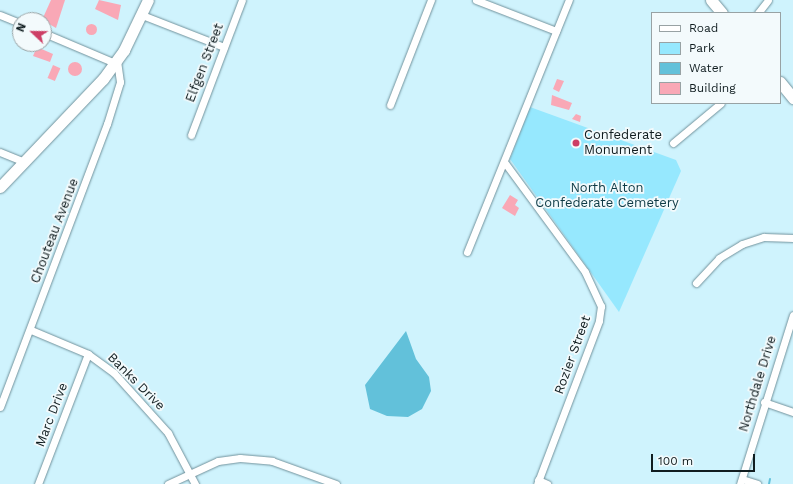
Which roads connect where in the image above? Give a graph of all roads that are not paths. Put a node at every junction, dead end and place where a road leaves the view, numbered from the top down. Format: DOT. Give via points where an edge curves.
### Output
graph roads {
  1 [pos="148,0"];
  2 [pos="242,0"];
  3 [pos="432,0"];
  4 [pos="476,0"];
  5 [pos="569,0"];
  6 [pos="711,0"];
  7 [pos="768,0"];
  8 [pos="721,12"];
  9 [pos="759,12"];
  10 [pos="0,14"];
  11 [pos="142,15"];
  12 [pos="12,19"];
  13 [pos="556,31"];
  14 [pos="52,36"];
  15 [pos="224,47"];
  16 [pos="116,62"];
  17 [pos="781,83"];
  18 [pos="793,98"];
  19 [pos="720,104"];
  20 [pos="390,105"];
  21 [pos="190,135"];
  22 [pos="673,143"];
  23 [pos="0,152"];
  24 [pos="25,162"];
  25 [pos="505,163"];
  26 [pos="0,187"];
  27 [pos="793,238"];
  28 [pos="467,252"];
  29 [pos="696,283"];
  30 [pos="793,315"];
  31 [pos="31,330"];
  32 [pos="88,354"];
  33 [pos="764,402"];
  34 [pos="0,407"];
  35 [pos="793,412"];
  36 [pos="190,472"];
  37 [pos="741,481"];
  38 [pos="537,482"];
  39 [pos="38,484"];
  40 [pos="168,484"];
  41 [pos="195,484"];
  42 [pos="336,484"];
  43 [pos="547,484"];
  44 [pos="758,484"];
  1 -- 11 [label="street"];
  2 -- 15 [label="street, Elfgen Street"];
  3 -- 20 [label="street"];
  4 -- 13 [label="street"];
  5 -- 13 [label="street"];
  6 -- 8 [label="street"];
  7 -- 9 [label="street"];
  10 -- 12 [label="street"];
  11 -- 15 [label="street"];
  11 -- 16 [label="street"];
  13 -- 25 [label="street"];
  14 -- 16 [label="street"];
  15 -- 21 [label="street, Elfgen Street"];
  16 -- 24 [label="street"];
  16 -- 31 [label="street, Chouteau Avenue" via="120,82 107,124"];
  17 -- 18 [label="street"];
  19 -- 22 [label="street"];
  23 -- 24 [label="street"];
  24 -- 26 [label="street"];
  25 -- 28 [label="street"];
  25 -- 38 [label="street, Rozier Street" via="585,272 601,306 599,321"];
  27 -- 29 [label="street" via="764,237 742,244 719,258"];
  30 -- 33 [label="street, Northdale Drive"];
  31 -- 32 [label="street, Banks Drive"];
  31 -- 34 [label="street, Chouteau Avenue"];
  32 -- 36 [label="street, Banks Drive" via="114,372 156,417"];
  32 -- 39 [label="street, Marc Drive"];
  33 -- 35 [label="street"];
  33 -- 37 [label="street, Northdale Drive"];
  36 -- 40 [label="street"];
  36 -- 41 [label="street, Banks Drive"];
  36 -- 42 [label="street" via="218,461 251,458"];
  37 -- 44 [label="street"];
  38 -- 43 [label="street"];
}
